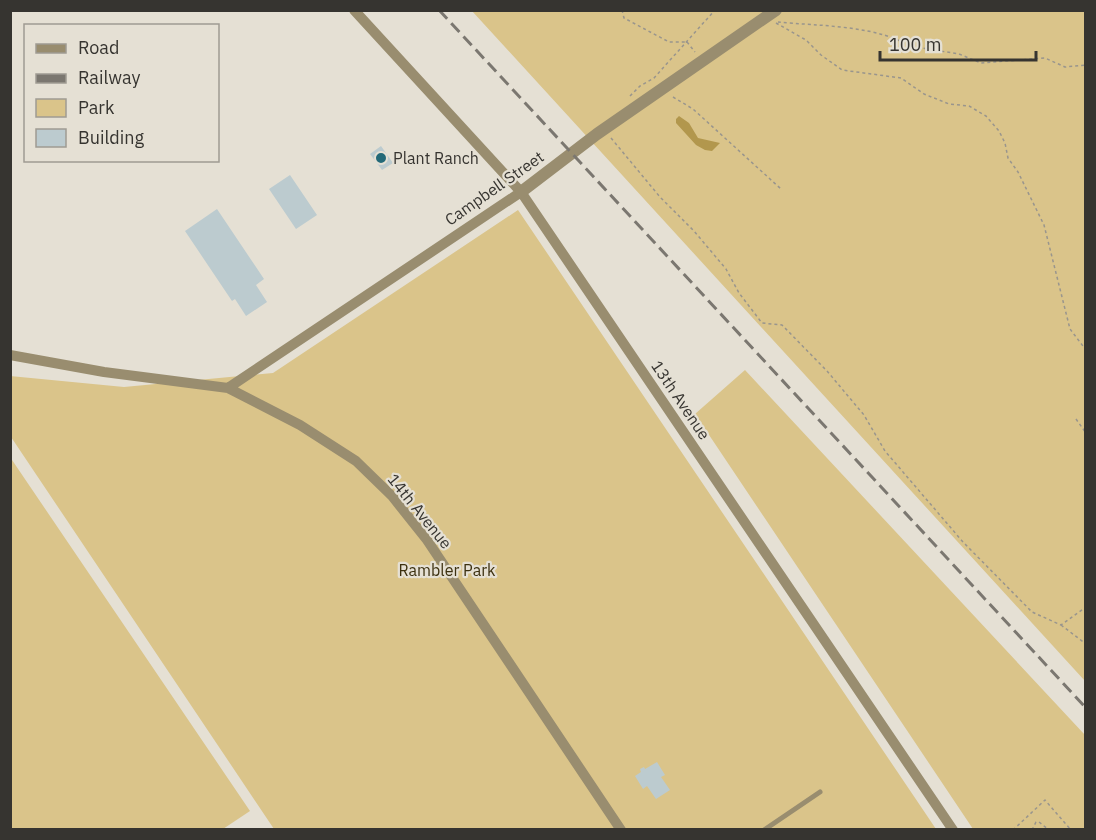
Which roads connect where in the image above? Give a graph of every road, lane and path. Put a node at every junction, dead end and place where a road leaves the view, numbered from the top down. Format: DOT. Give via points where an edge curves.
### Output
graph roads {
  1 [pos="354,10"];
  2 [pos="622,10"];
  3 [pos="716,10"];
  4 [pos="776,10"];
  5 [pos="687,42"];
  6 [pos="1086,64"];
  7 [pos="668,94"];
  8 [pos="630,97"];
  9 [pos="606,132"];
  10 [pos="781,189"];
  11 [pos="521,192"];
  12 [pos="1086,350"];
  13 [pos="10,355"];
  14 [pos="228,388"];
  15 [pos="1076,419"];
  16 [pos="1086,433"];
  17 [pos="1086,607"];
  18 [pos="1061,625"];
  19 [pos="1086,644"];
  20 [pos="820,792"];
  21 [pos="621,830"];
  22 [pos="764,830"];
  23 [pos="953,830"];
  24 [pos="1013,830"];
  25 [pos="1032,830"];
  26 [pos="1049,830"];
  27 [pos="1071,830"];
  1 -- 11 [label="street, 13th Avenue"];
  2 -- 5 [label="path" via="624,18 669,42"];
  3 -- 5 [label="path"];
  4 -- 11 [label="street, Campbell Street" via="597,134"];
  5 -- 8 [label="path"];
  6 -- 12 [label="path" via="1065,67 1045,58 981,63 959,54 913,49 870,31 771,21 806,40 842,70 901,78 924,94 949,104 969,106 986,116 999,131 1008,158 1044,225 1070,329"];
  7 -- 10 [label="path" via="693,109"];
  9 -- 18 [label="path" via="726,269 762,323 782,325 827,371 864,415 885,451 963,542 1032,612"];
  11 -- 14 [label="street, Campbell Street"];
  11 -- 23 [label="street, 13th Avenue"];
  13 -- 14 [label="street, 14th Avenue"];
  14 -- 21 [label="street, 14th Avenue" via="319,437 356,462 392,496 427,540"];
  15 -- 16 [label="path"];
  17 -- 18 [label="path"];
  18 -- 19 [label="path"];
  20 -- 22 [label="lane"];
  24 -- 27 [label="path" via="1045,800"];
  25 -- 26 [label="path" via="1040,822"];
}
